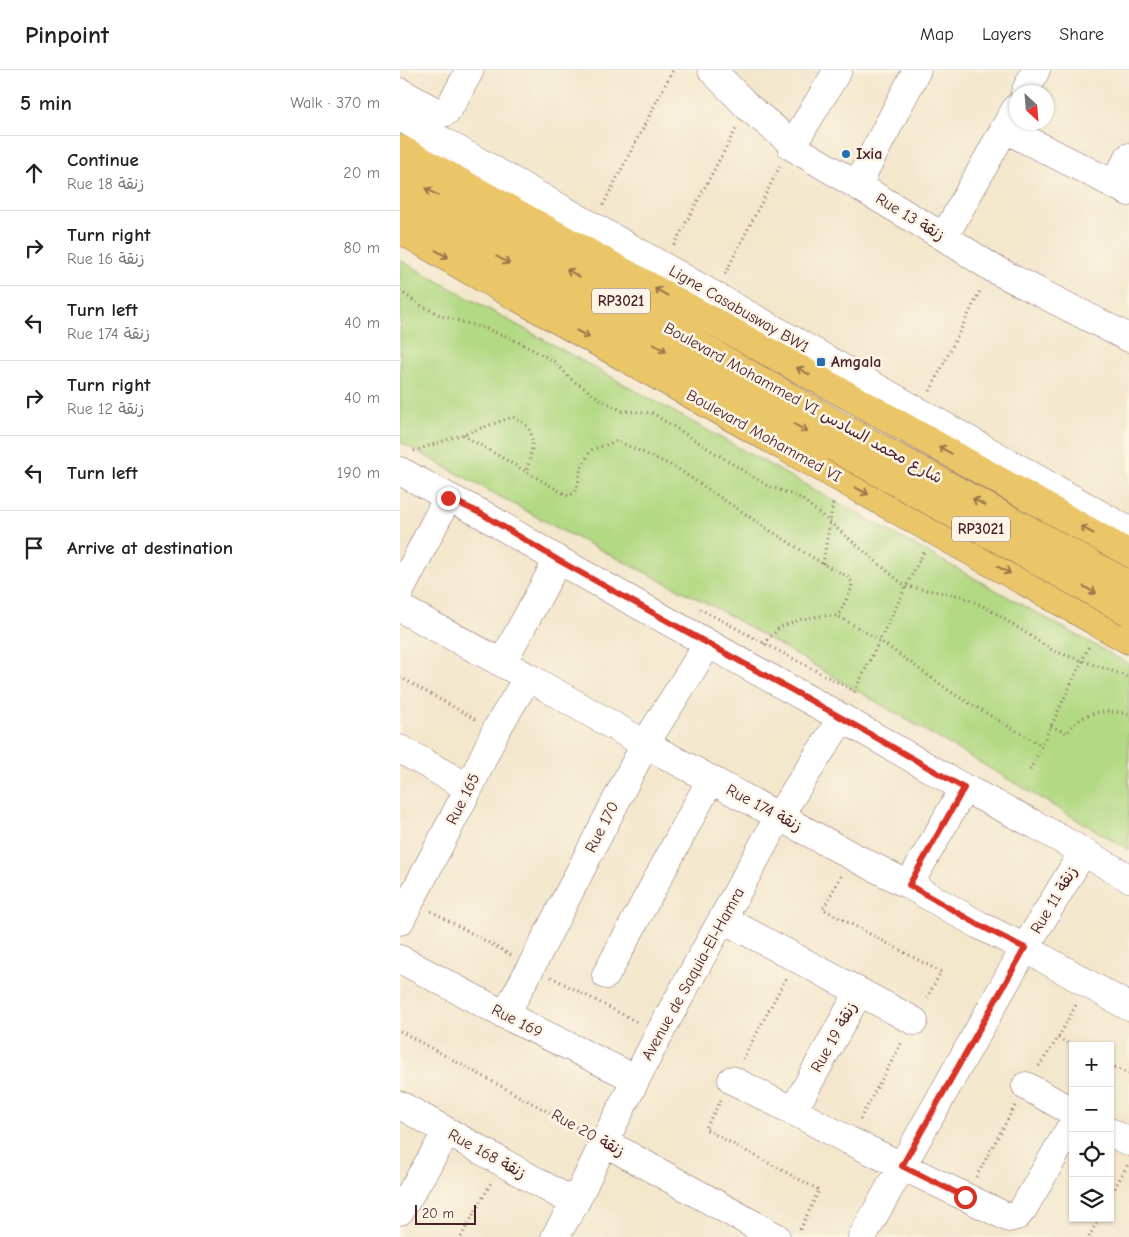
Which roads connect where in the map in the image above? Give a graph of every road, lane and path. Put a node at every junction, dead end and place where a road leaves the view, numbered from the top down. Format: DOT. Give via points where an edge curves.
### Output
graph roads {
  1 [pos="470,70"];
  2 [pos="673,70"];
  3 [pos="712,70"];
  4 [pos="838,70"];
  5 [pos="917,70"];
  6 [pos="1036,70"];
  7 [pos="1028,85"];
  8 [pos="400,92"];
  9 [pos="400,105"];
  10 [pos="748,107"];
  11 [pos="400,117"];
  12 [pos="1009,122"];
  13 [pos="1030,130"];
  14 [pos="792,145"];
  15 [pos="400,149"];
  16 [pos="1129,157"];
  17 [pos="400,174"];
  18 [pos="857,185"];
  19 [pos="1121,188"];
  20 [pos="400,201"];
  21 [pos="598,214"];
  22 [pos="400,229"];
  23 [pos="944,237"];
  24 [pos="669,254"];
  25 [pos="992,268"];
  26 [pos="721,281"];
  27 [pos="400,291"];
  28 [pos="1129,338"];
  29 [pos="926,398"];
  30 [pos="464,434"];
  31 [pos="838,437"];
  32 [pos="404,462"];
  33 [pos="526,472"];
  34 [pos="836,476"];
  35 [pos="448,498"];
  36 [pos="1129,515"];
  37 [pos="830,522"];
  38 [pos="1129,531"];
  39 [pos="936,532"];
  40 [pos="1129,554"];
  41 [pos="558,560"];
  42 [pos="823,564"];
  43 [pos="1129,585"];
  44 [pos="905,586"];
  45 [pos="400,591"];
  46 [pos="400,608"];
  47 [pos="1129,612"];
  48 [pos="838,616"];
  49 [pos="1100,623"];
  50 [pos="879,640"];
  51 [pos="1129,640"];
  52 [pos="708,644"];
  53 [pos="764,644"];
  54 [pos="1083,660"];
  55 [pos="502,663"];
  56 [pos="400,677"];
  57 [pos="528,678"];
  58 [pos="1129,679"];
  59 [pos="1129,711"];
  60 [pos="842,718"];
  61 [pos="1051,726"];
  62 [pos="496,730"];
  63 [pos="645,744"];
  64 [pos="1042,746"];
  65 [pos="400,749"];
  66 [pos="1030,770"];
  67 [pos="711,779"];
  68 [pos="469,788"];
  69 [pos="964,788"];
  70 [pos="779,816"];
  71 [pos="1083,852"];
  72 [pos="1129,878"];
  73 [pos="909,885"];
  74 [pos="404,905"];
  75 [pos="723,918"];
  76 [pos="1025,948"];
  77 [pos="400,959"];
  78 [pos="606,974"];
  79 [pos="859,992"];
  80 [pos="1129,1007"];
  81 [pos="505,1016"];
  82 [pos="914,1021"];
  83 [pos="400,1031"];
  84 [pos="1058,1038"];
  85 [pos="1069,1044"];
  86 [pos="1114,1067"];
  87 [pos="1129,1074"];
  88 [pos="636,1079"];
  89 [pos="732,1080"];
  90 [pos="1026,1086"];
  91 [pos="400,1105"];
  92 [pos="793,1110"];
  93 [pos="1069,1110"];
  94 [pos="1069,1130"];
  95 [pos="447,1132"];
  96 [pos="1114,1134"];
  97 [pos="604,1142"];
  98 [pos="1129,1142"];
  99 [pos="1129,1162"];
  100 [pos="503,1163"];
  101 [pos="902,1166"];
  102 [pos="1114,1190"];
  103 [pos="575,1203"];
  104 [pos="400,1211"];
  105 [pos="1097,1222"];
  106 [pos="460,1237"];
  107 [pos="555,1237"];
  108 [pos="776,1237"];
  109 [pos="862,1237"];
  110 [pos="1089,1237"];
  1 -- 8 [label="street" via="444,114"];
  2 -- 21 [label="path"];
  3 -- 10 [label="street, Rue 13 زنقة"];
  4 -- 14 [label="street"];
  5 -- 18 [label="street"];
  6 -- 7 [label="street"];
  9 -- 21 [label="street, Ligne Casabusway BW1"];
  10 -- 14 [label="street, Rue 13 زنقة"];
  10 -- 24 [label="path"];
  11 -- 38 [label="street, Ligne Casabusway BW1"];
  12 -- 23 [label="street"];
  13 -- 19 [label="street"];
  14 -- 18 [label="street, Rue 13 زنقة"];
  14 -- 26 [label="path"];
  40 -- 15 [label="main road, one-way"];
  16 -- 19 [label="street"];
  31 -- 17 [label="main road, Boulevard Mohammed VI شارع محمد السادس / RP3021, one-way"];
  18 -- 23 [label="street, Rue 13 زنقة"];
  20 -- 31 [label="main road, Boulevard Mohammed VI شارع محمد السادس / RP3021, one-way"];
  21 -- 24 [label="street, Ligne Casabusway BW1"];
  22 -- 34 [label="main road, Boulevard Mohammed VI, one-way"];
  23 -- 25 [label="street, Rue 13 زنقة"];
  24 -- 26 [label="street, Ligne Casabusway BW1"];
  25 -- 28 [label="street, Rue 13 زنقة"];
  25 -- 29 [label="path"];
  26 -- 29 [label="street, Ligne Casabusway BW1"];
  27 -- 37 [label="path" via="442,316 487,329 534,350 555,362 571,379 600,400 622,411 652,412 766,485 801,498"];
  29 -- 36 [label="street, Ligne Casabusway BW1"];
  30 -- 32 [label="path"];
  30 -- 33 [label="path"];
  30 -- 33 [label="path" via="513,417 525,424 532,435"];
  43 -- 31 [label="main road, Boulevard Mohammed VI شارع محمد السادس / RP3021, one-way, bridge"];
  31 -- 47 [label="main road, Boulevard Mohammed VI شارع محمد السادس / RP3021, one-way, bridge"];
  32 -- 35 [label="street"];
  33 -- 42 [label="path" via="568,496 576,490 591,450 617,441 675,467"];
  34 -- 37 [label="path"];
  34 -- 39 [label="main road, Boulevard Mohammed VI, one-way"];
  35 -- 41 [label="street" via="482,514"];
  35 -- 45 [label="street"];
  37 -- 42 [label="path"];
  37 -- 44 [label="path"];
  39 -- 44 [label="path"];
  39 -- 49 [label="main road, Boulevard Mohammed VI, one-way"];
  41 -- 52 [label="street"];
  41 -- 55 [label="street"];
  42 -- 48 [label="path" via="851,581 852,588"];
  44 -- 50 [label="path"];
  44 -- 54 [label="path" via="962,596 1054,650"];
  46 -- 55 [label="street, Rue 174 زنقة"];
  48 -- 50 [label="path"];
  48 -- 53 [label="path" via="802,619 780,627"];
  49 -- 51 [label="main road, Boulevard Mohammed VI"];
  49 -- 54 [label="path"];
  50 -- 60 [label="path"];
  50 -- 64 [label="path" via="954,694"];
  52 -- 60 [label="street"];
  52 -- 63 [label="street, Rue 170"];
  54 -- 58 [label="path"];
  54 -- 61 [label="path"];
  55 -- 57 [label="street, Rue 174 زنقة"];
  56 -- 62 [label="path"];
  57 -- 62 [label="street, Rue 165"];
  57 -- 63 [label="street, Rue 174 زنقة"];
  59 -- 61 [label="path" via="1128,714 1097,712 1077,721 1067,733"];
  60 -- 69 [label="street"];
  60 -- 70 [label="street, Avenue de Saquia-El-Hamra"];
  61 -- 64 [label="path"];
  62 -- 68 [label="street, Rue 165"];
  63 -- 67 [label="street, Rue 174 زنقة"];
  63 -- 81 [label="street, Rue 170"];
  64 -- 66 [label="path"];
  65 -- 68 [label="street"];
  67 -- 70 [label="street, Rue 174 زنقة"];
  67 -- 78 [label="street"];
  68 -- 74 [label="street, Rue 165"];
  69 -- 71 [label="street"];
  69 -- 73 [label="street"];
  70 -- 73 [label="street, Rue 174 زنقة"];
  70 -- 75 [label="street, Avenue de Saquia-El-Hamra"];
  71 -- 72 [label="street"];
  71 -- 76 [label="street, Rue 11 زنقة"];
  73 -- 76 [label="street, Rue 174 زنقة"];
  75 -- 79 [label="street, Rue 19 زنقة"];
  75 -- 88 [label="street, Avenue de Saquia-El-Hamra"];
  76 -- 80 [label="street, Rue 174 زنقة"];
  76 -- 101 [label="street, Rue 11 زنقة"];
  77 -- 81 [label="street, Rue 169"];
  79 -- 82 [label="street"];
  79 -- 92 [label="street, Rue 19 زنقة"];
  81 -- 88 [label="street, Rue 169"];
  83 -- 97 [label="path, Rue 20 زنقة"];
  84 -- 85 [label="path"];
  86 -- 87 [label="path"];
  88 -- 97 [label="street, Avenue de Saquia-El-Hamra"];
  89 -- 92 [label="street"];
  90 -- 93 [label="street"];
  91 -- 95 [label="street, Rue 168 زنقة"];
  92 -- 101 [label="street"];
  94 -- 101 [label="street" via="1024,1210 1009,1218"];
  95 -- 100 [label="street, Rue 168 زنقة"];
  95 -- 104 [label="street"];
  96 -- 98 [label="street"];
  97 -- 103 [label="street, Avenue de Saquia-El-Hamra"];
  97 -- 108 [label="street, Rue 20 زنقة"];
  99 -- 102 [label="path"];
  100 -- 103 [label="street, Rue 168 زنقة"];
  100 -- 106 [label="path"];
  101 -- 109 [label="street, Rue 11 زنقة"];
  103 -- 107 [label="street, Avenue de Saquia-El-Hamra"];
  105 -- 110 [label="path"];
}
